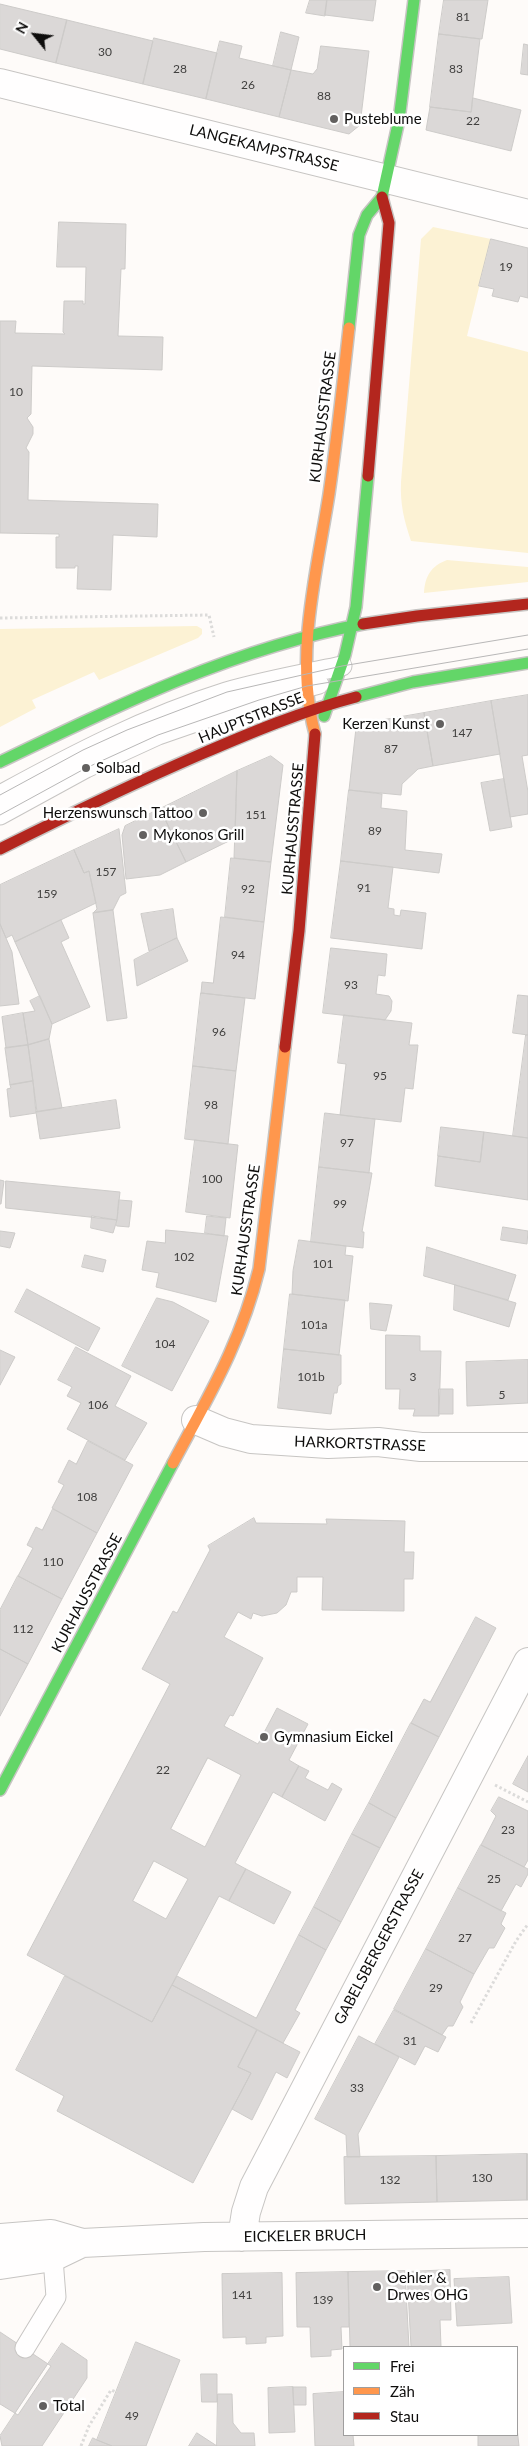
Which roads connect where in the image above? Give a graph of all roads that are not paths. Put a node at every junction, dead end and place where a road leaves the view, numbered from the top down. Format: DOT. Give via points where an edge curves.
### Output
graph roads {
  1 [pos="414,0"];
  2 [pos="0,82"];
  3 [pos="384,188"];
  4 [pos="528,214"];
  5 [pos="528,604"];
  6 [pos="353,626"];
  7 [pos="307,637"];
  8 [pos="528,663"];
  9 [pos="340,673"];
  10 [pos="307,680"];
  11 [pos="328,704"];
  12 [pos="309,711"];
  13 [pos="316,736"];
  14 [pos="0,762"];
  15 [pos="0,794"];
  16 [pos="0,815"];
  17 [pos="0,849"];
  18 [pos="196,1420"];
  19 [pos="528,1447"];
  20 [pos="528,1662"];
  21 [pos="0,1790"];
  22 [pos="528,2233"];
  23 [pos="242,2237"];
  24 [pos="0,2238"];
  25 [pos="52,2246"];
  26 [pos="0,2265"];
  27 [pos="25,2348"];
  1 -- 3 [label="street, KURHAUSSTRASSE" via="398,120"];
  2 -- 3 [label="street, LANGEKAMPSTRASSE"];
  3 -- 4 [label="street, LANGEKAMPSTRASSE"];
  3 -- 6 [label="street, KURHAUSSTRASSE" via="389,223 360,583"];
  3 -- 7 [label="street, KURHAUSSTRASSE" via="359,235 337,441"];
  5 -- 6 [label="street"];
  6 -- 7 [label="street"];
  6 -- 9 [label="street, KURHAUSSTRASSE"];
  7 -- 10 [label="street, KURHAUSSTRASSE"];
  7 -- 14 [label="street" via="156,690"];
  8 -- 11 [label="street, HAUPTSTRASSE" via="413,682"];
  9 -- 10 [label="lane"];
  9 -- 11 [label="street, KURHAUSSTRASSE"];
  10 -- 12 [label="street, KURHAUSSTRASSE"];
  10 -- 15 [label="lane" via="228,692 170,712 84,750"];
  10 -- 16 [label="lane" via="158,735 86,768"];
  11 -- 12 [label="street, HAUPTSTRASSE"];
  11 -- 13 [label="street, KURHAUSSTRASSE"];
  12 -- 13 [label="street, KURHAUSSTRASSE"];
  12 -- 17 [label="street, HAUPTSTRASSE" via="110,793"];
  13 -- 18 [label="street, KURHAUSSTRASSE" via="299,931 259,1269 245,1323"];
  18 -- 19 [label="street, HARKORTSTRASSE" via="251,1439 328,1444 378,1442 421,1447"];
  18 -- 21 [label="street, KURHAUSSTRASSE"];
  20 -- 23 [label="street, GABELSBERGERSTRASSE" via="254,2187"];
  22 -- 23 [label="street, EICKELER BRUCH"];
  23 -- 25 [label="street, EICKELER BRUCH"];
  24 -- 25 [label="street, EICKELER BRUCH"];
  25 -- 26 [label="street, EICKELER BRUCH"];
  25 -- 27 [label="lane" via="56,2297"];
}
